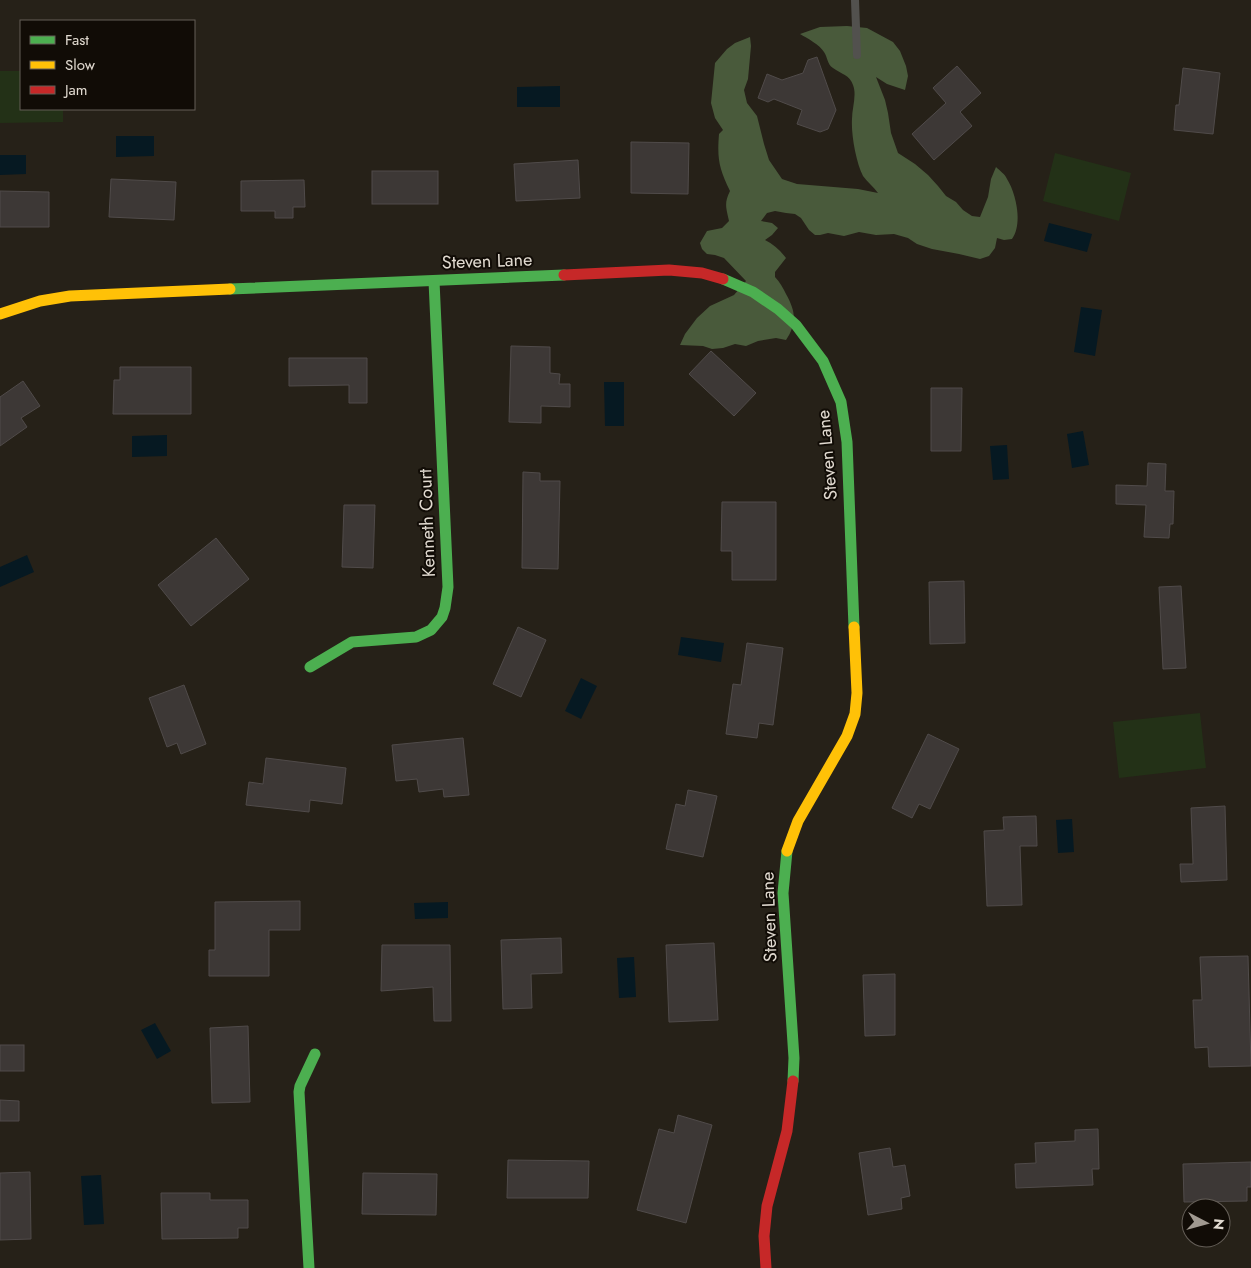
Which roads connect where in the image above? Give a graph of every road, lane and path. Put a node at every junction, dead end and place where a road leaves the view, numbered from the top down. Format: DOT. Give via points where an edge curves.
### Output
graph roads {
  1 [pos="855,0"];
  2 [pos="857,55"];
  3 [pos="434,281"];
  4 [pos="0,314"];
  5 [pos="310,668"];
  6 [pos="315,1054"];
  7 [pos="309,1268"];
  8 [pos="766,1268"];
  1 -- 2 [label="lane"];
  3 -- 4 [label="street, Steven Lane" via="70,296 40,301"];
  3 -- 5 [label="street, Kenneth Court" via="448,587 445,608 431,630 416,637 352,642"];
  3 -- 8 [label="street, Steven Lane" via="669,270 721,278 753,292 796,325 824,361 841,402 847,442 857,693 855,714 847,736 798,821 788,847 783,893 793,1085 787,1131 767,1206 764,1236"];
  6 -- 7 [label="street" via="299,1092"];
}
